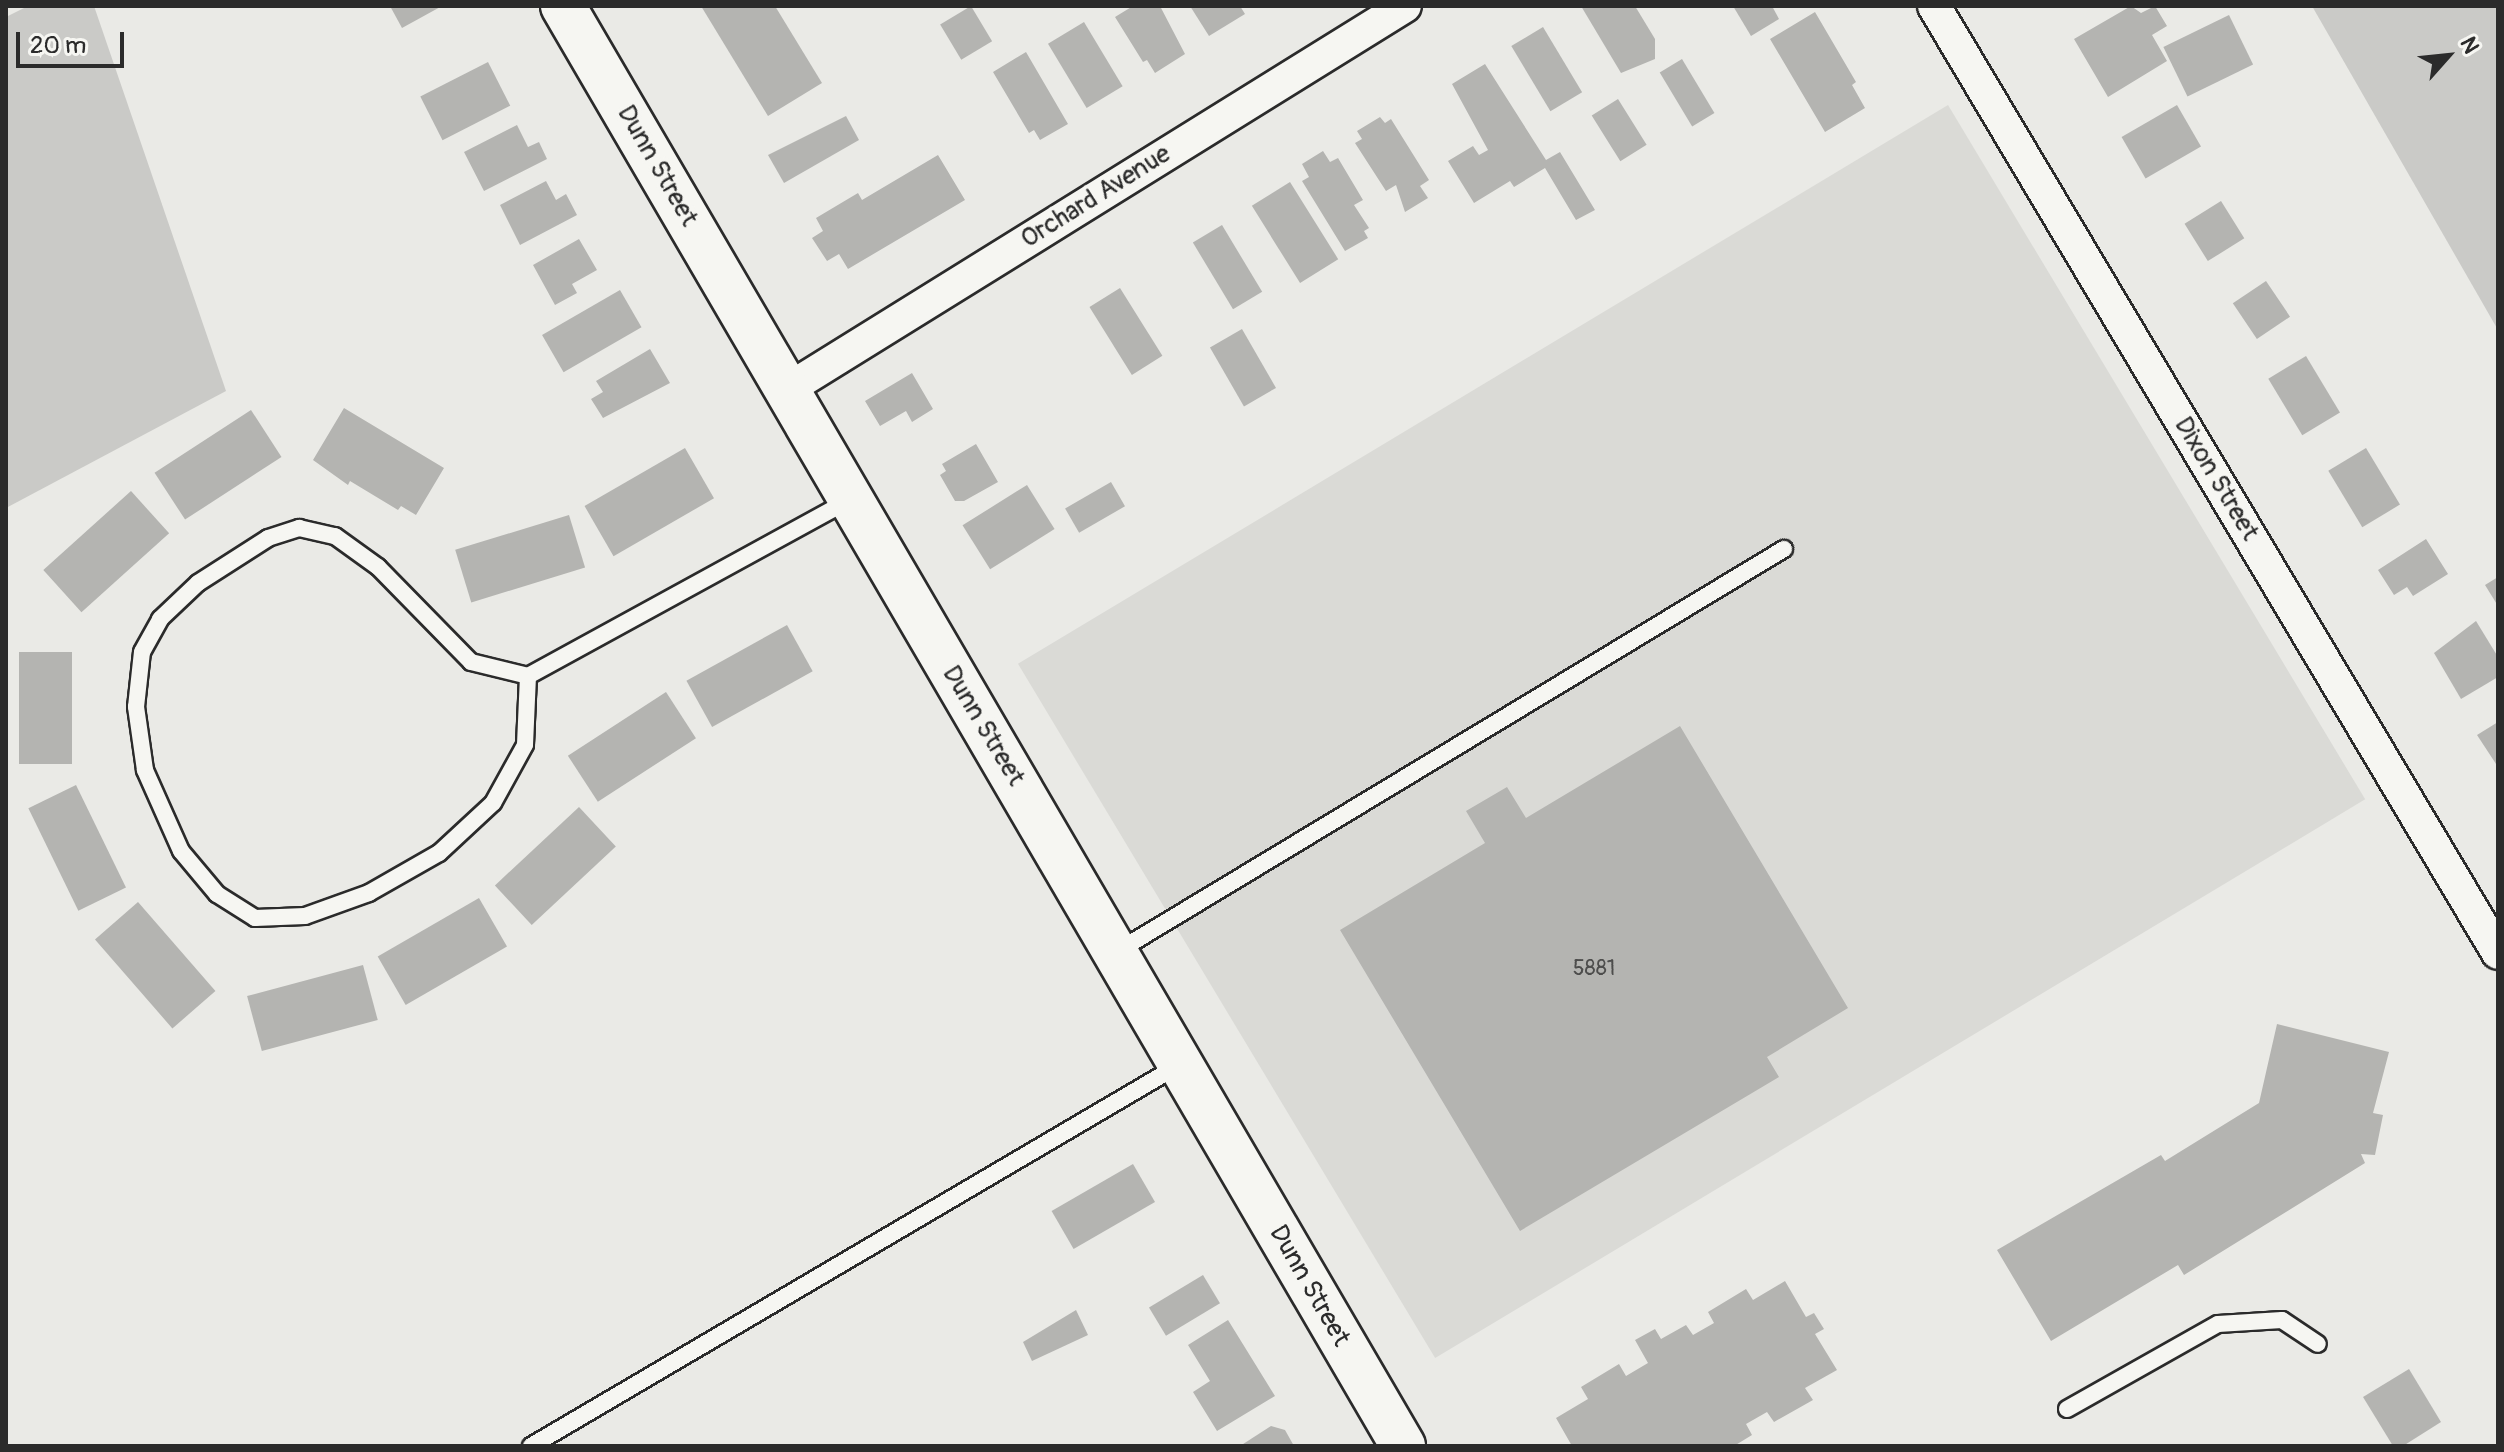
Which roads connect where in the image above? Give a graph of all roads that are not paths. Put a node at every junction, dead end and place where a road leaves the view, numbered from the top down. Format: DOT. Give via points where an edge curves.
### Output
graph roads {
  1 [pos="563,6"];
  2 [pos="1405,6"];
  3 [pos="1934,6"];
  4 [pos="788,389"];
  5 [pos="849,500"];
  6 [pos="1784,549"];
  7 [pos="528,676"];
  8 [pos="1118,951"];
  9 [pos="2498,953"];
  10 [pos="1180,1064"];
  11 [pos="2318,1344"];
  12 [pos="2067,1409"];
  13 [pos="531,1446"];
  14 [pos="1403,1446"];
  1 -- 4 [label="street, Dunn Street"];
  2 -- 4 [label="street, Orchard Avenue"];
  3 -- 9 [label="street, Dixon Street"];
  4 -- 5 [label="street, Dunn Street"];
  5 -- 7 [label="lane"];
  5 -- 8 [label="street, Dunn Street"];
  6 -- 8 [label="lane"];
  7 -- 7 [label="lane" via="471,662 378,567 335,536 299,528 268,538 198,583 160,619 142,652 136,707 145,770 181,851 217,894 255,918 305,916 369,893 439,853 493,803 525,745"];
  8 -- 10 [label="street, Dunn Street"];
  10 -- 13 [label="lane"];
  10 -- 14 [label="street, Dunn Street"];
  11 -- 12 [label="lane" via="2282,1320 2218,1324"];
}
